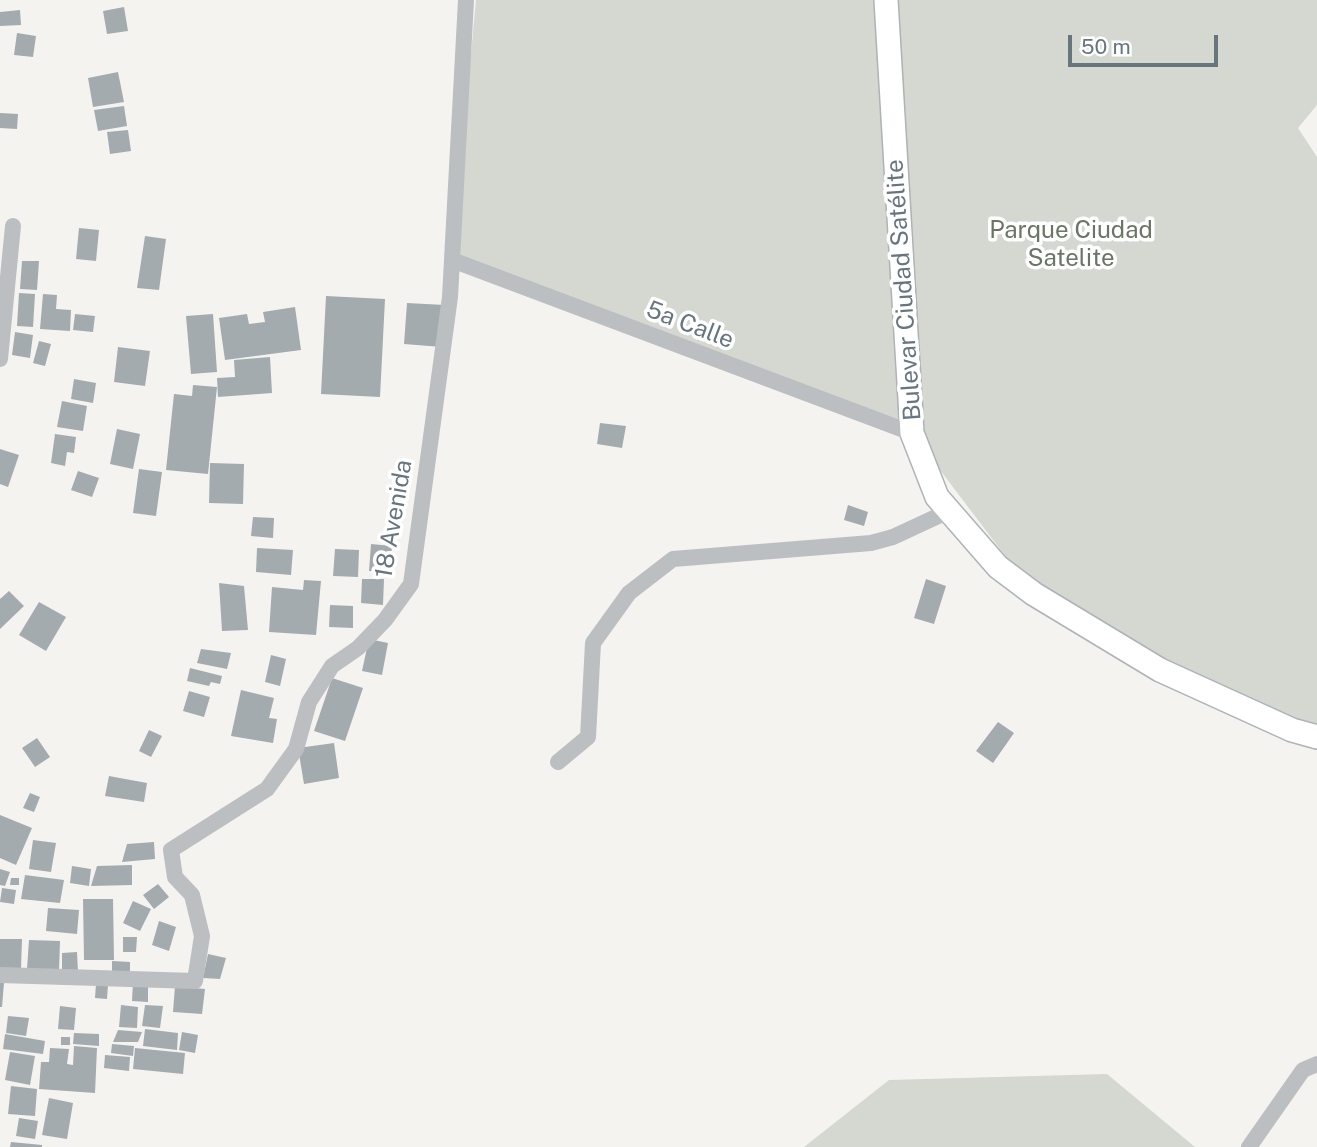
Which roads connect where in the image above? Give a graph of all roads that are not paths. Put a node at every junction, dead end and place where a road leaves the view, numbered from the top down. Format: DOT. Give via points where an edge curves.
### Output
graph roads {
  1 [pos="466,0"];
  2 [pos="886,0"];
  3 [pos="8,235"];
  4 [pos="452,260"];
  5 [pos="0,359"];
  6 [pos="912,433"];
  7 [pos="949,511"];
  8 [pos="1317,737"];
  9 [pos="558,762"];
  10 [pos="0,975"];
  11 [pos="1317,1064"];
  12 [pos="1249,1147"];
  1 -- 4 [label="street, 18 Avenida"];
  2 -- 6 [label="street, Bulevar Ciudad Satélite"];
  3 -- 5 [label="street"];
  4 -- 6 [label="street, 5a Calle"];
  4 -- 10 [label="street, 18 Avenida" via="411,584 358,649 332,666 309,702 296,749 267,789 171,850 175,877 192,895 202,936 195,981"];
  6 -- 7 [label="street, Bulevar Ciudad Satélite" via="937,497"];
  7 -- 8 [label="street, Bulevar Ciudad Satélite" via="998,567 1034,594 1160,670"];
  7 -- 9 [label="street" via="871,543 673,559 629,593 593,643 588,737"];
  11 -- 12 [label="street" via="1303,1070"];
}
